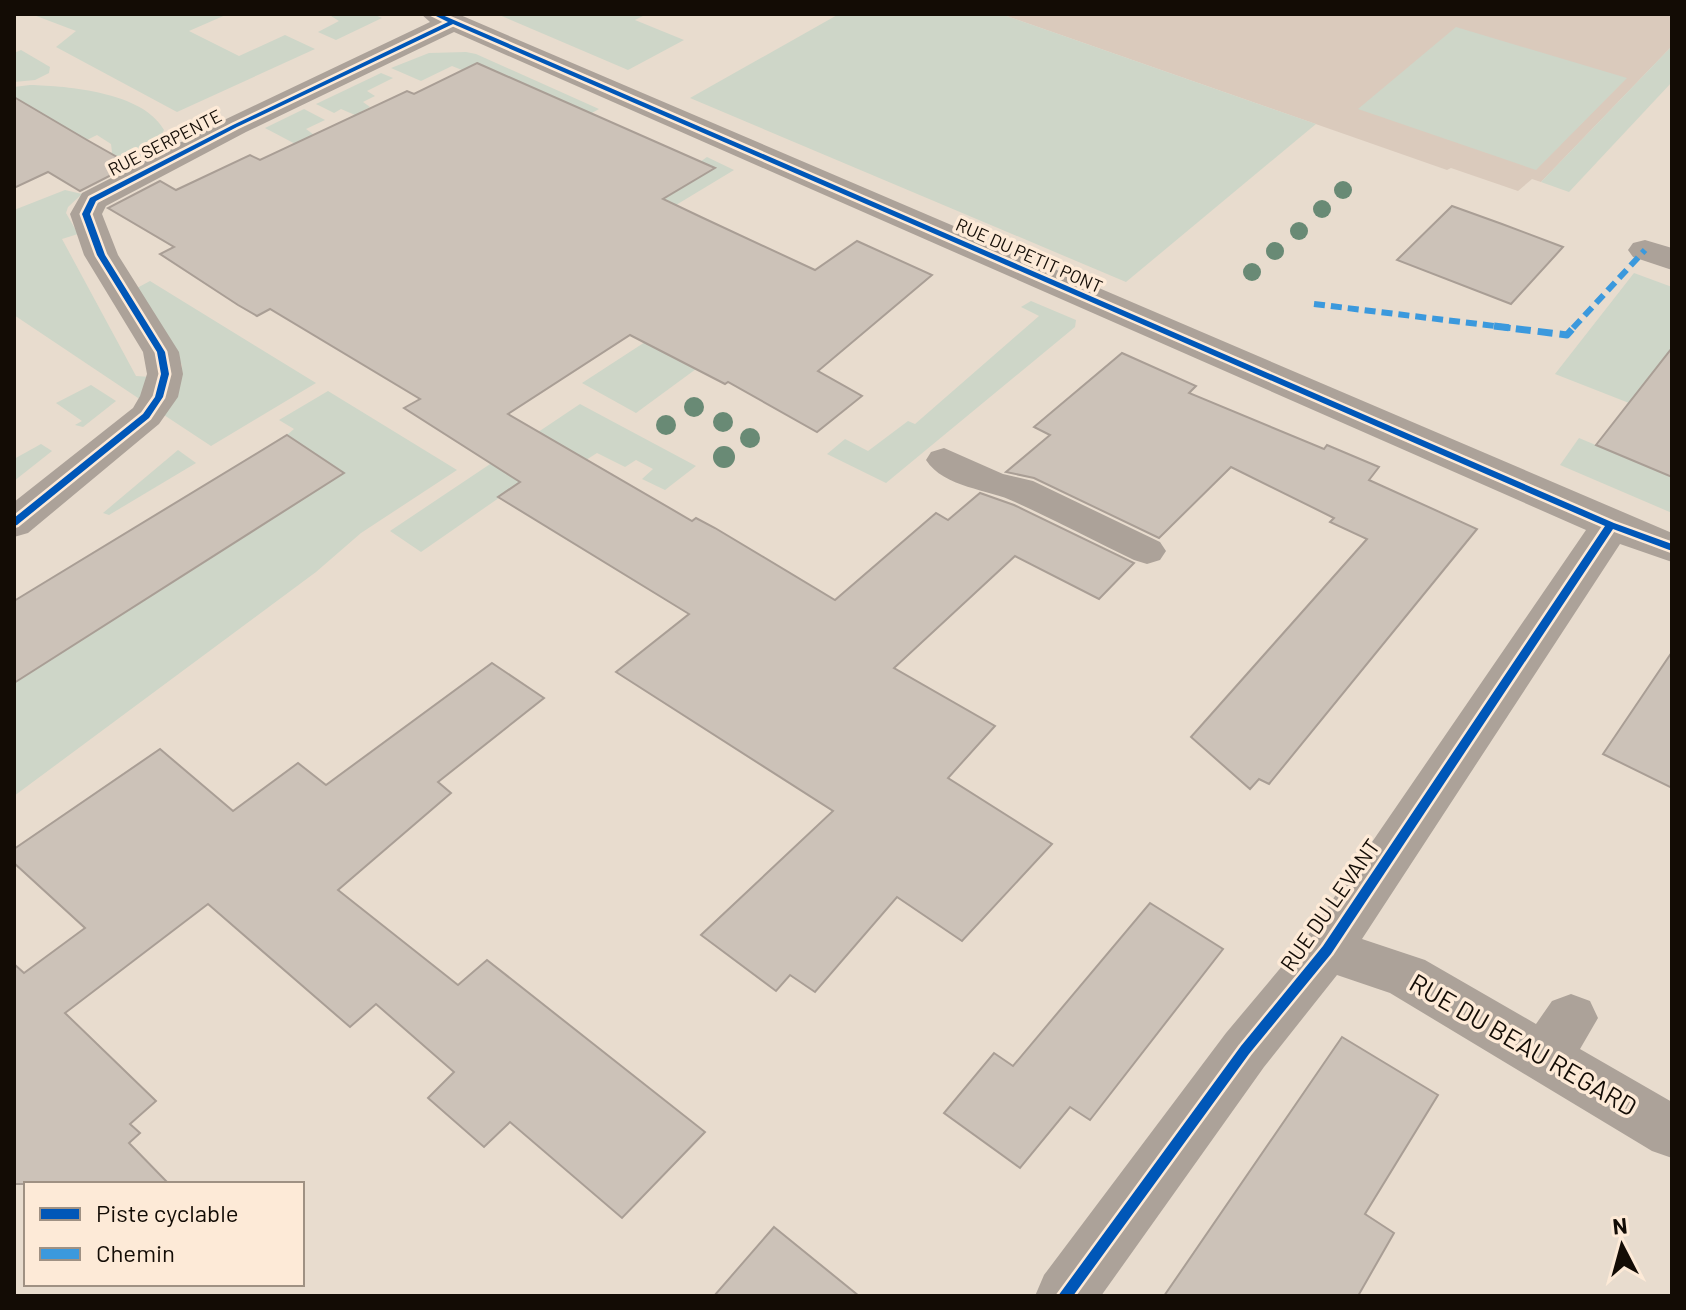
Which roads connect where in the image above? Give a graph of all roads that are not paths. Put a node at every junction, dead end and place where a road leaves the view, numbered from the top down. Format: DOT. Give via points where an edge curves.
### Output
graph roads {
  1 [pos="444,18"];
  2 [pos="944,460"];
  3 [pos="14,523"];
  4 [pos="1611,525"];
  5 [pos="1672,548"];
  6 [pos="1147,551"];
  7 [pos="1327,950"];
  8 [pos="1672,1132"];
  9 [pos="1065,1296"];
  1 -- 3 [label="street, RUE SERPENTE" via="93,200 86,214 101,255 161,352 165,374 159,397 146,416"];
  1 -- 4 [label="street, RUE DU PETIT PONT"];
  2 -- 6 [label="lane" via="994,484 1020,489"];
  4 -- 5 [label="street, RUE DU PETIT PONT"];
  4 -- 7 [label="street, RUE DU LEVANT"];
  7 -- 8 [label="street, RUE DU BEAU REGARD" via="1558,1037"];
  7 -- 9 [label="street, RUE DU LEVANT" via="1245,1050"];
}
